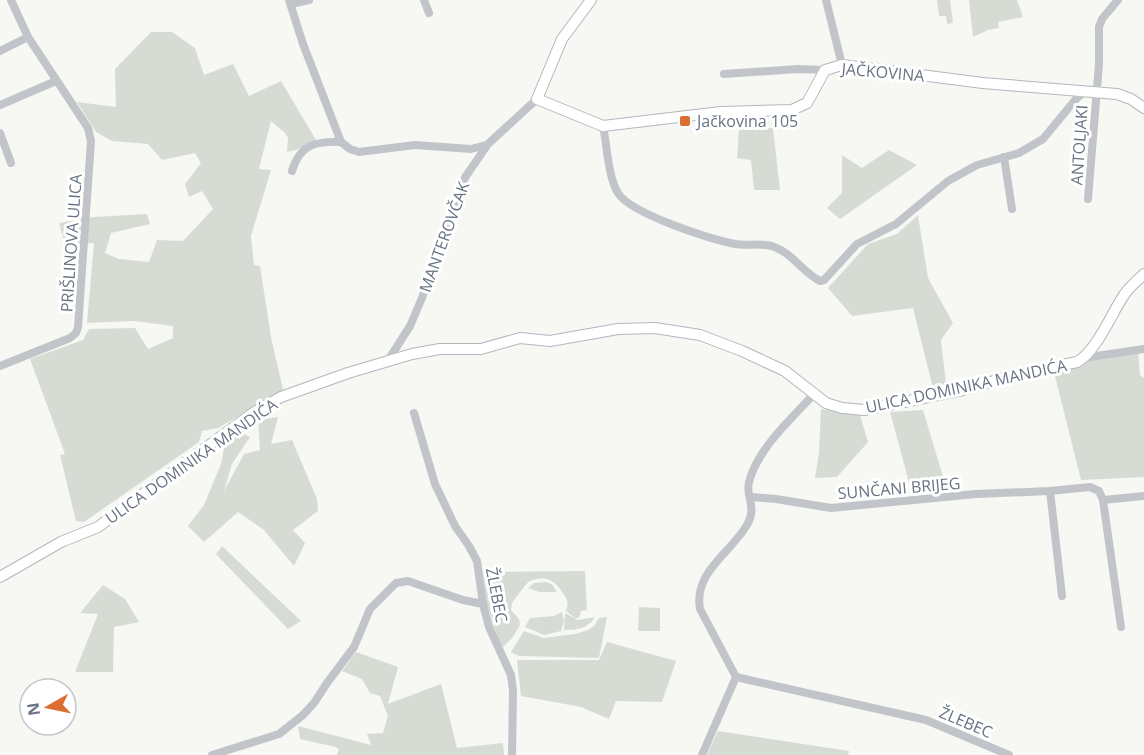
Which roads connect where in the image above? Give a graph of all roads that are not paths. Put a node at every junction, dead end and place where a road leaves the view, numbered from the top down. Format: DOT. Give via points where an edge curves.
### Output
graph roads {
  1 [pos="11,0"];
  2 [pos="309,0"];
  3 [pos="424,0"];
  4 [pos="591,0"];
  5 [pos="826,0"];
  6 [pos="1118,0"];
  7 [pos="290,2"];
  8 [pos="429,13"];
  9 [pos="28,37"];
  10 [pos="0,51"];
  11 [pos="842,65"];
  12 [pos="825,70"];
  13 [pos="724,74"];
  14 [pos="56,81"];
  15 [pos="1090,92"];
  16 [pos="537,99"];
  17 [pos="0,105"];
  18 [pos="1144,108"];
  19 [pos="603,126"];
  20 [pos="0,133"];
  21 [pos="341,142"];
  22 [pos="488,144"];
  23 [pos="1004,157"];
  24 [pos="11,163"];
  25 [pos="292,171"];
  26 [pos="1088,199"];
  27 [pos="1012,209"];
  28 [pos="1144,274"];
  29 [pos="1144,349"];
  30 [pos="1083,358"];
  31 [pos="387,362"];
  32 [pos="0,366"];
  33 [pos="815,393"];
  34 [pos="414,413"];
  35 [pos="1050,491"];
  36 [pos="1144,496"];
  37 [pos="751,497"];
  38 [pos="1103,500"];
  39 [pos="0,577"];
  40 [pos="1062,596"];
  41 [pos="483,604"];
  42 [pos="1121,627"];
  43 [pos="736,677"];
  44 [pos="212,755"];
  45 [pos="512,755"];
  46 [pos="702,755"];
  47 [pos="1010,755"];
  1 -- 9 [label="street, PRIŠLINOVA ULICA"];
  2 -- 7 [label="street"];
  3 -- 8 [label="street"];
  4 -- 16 [label="street" via="562,39"];
  5 -- 11 [label="street"];
  6 -- 15 [label="street, ANTOLJAKI" via="1099,27 1099,64"];
  7 -- 21 [label="street"];
  9 -- 10 [label="street"];
  9 -- 14 [label="street, PRIŠLINOVA ULICA"];
  11 -- 12 [label="street, JAČKOVINA"];
  11 -- 15 [label="street, JAČKOVINA"];
  12 -- 13 [label="street"];
  12 -- 19 [label="street, JAČKOVINA" via="807,103 792,110 722,112"];
  14 -- 17 [label="street"];
  14 -- 32 [label="street, PRIŠLINOVA ULICA" via="88,128 91,141 78,327 70,338"];
  15 -- 18 [label="street, JAČKOVINA" via="1117,94"];
  15 -- 23 [label="street" via="1076,99 1043,139"];
  15 -- 26 [label="street, ANTOLJAKI" via="1094,138"];
  16 -- 19 [label="street, JAČKOVINA"];
  16 -- 22 [label="street, MANTEROVČAK"];
  19 -- 23 [label="street" via="615,188 625,201 655,217 720,240 778,249 820,281 857,244 896,224 948,181 977,165"];
  20 -- 24 [label="street"];
  21 -- 22 [label="street" via="359,152 415,145 471,149"];
  21 -- 25 [label="street" via="312,144 299,156"];
  22 -- 31 [label="street, MANTEROVČAK" via="458,193 452,221 422,298"];
  23 -- 27 [label="street"];
  28 -- 30 [label="street, ULICA DOMINIKA MANDIĆA" via="1126,292"];
  29 -- 30 [label="street"];
  30 -- 33 [label="street, ULICA DOMINIKA MANDIĆA" via="963,390 864,410 826,403"];
  31 -- 33 [label="street, ULICA DOMINIKA MANDIĆA" via="440,349 481,349 520,338 550,341 618,329 655,328 700,335 742,351 785,371"];
  31 -- 39 [label="street, ULICA DOMINIKA MANDIĆA" via="281,397 253,413 98,527 61,542"];
  33 -- 37 [label="street" via="756,463 748,488"];
  34 -- 41 [label="street, ŽLEBEC" via="435,484 477,561"];
  35 -- 37 [label="street, SUNČANI BRIJEG" via="831,508"];
  35 -- 38 [label="street, SUNČANI BRIJEG" via="1093,487"];
  35 -- 40 [label="street"];
  36 -- 38 [label="street"];
  37 -- 43 [label="street" via="749,520 706,576 699,599 702,615"];
  38 -- 42 [label="street"];
  41 -- 44 [label="street" via="408,581 396,583 370,609 354,647 303,715 268,739"];
  41 -- 45 [label="street, ŽLEBEC" via="512,681"];
  43 -- 46 [label="street"];
  43 -- 47 [label="street, ŽLEBEC" via="926,720"];
}
